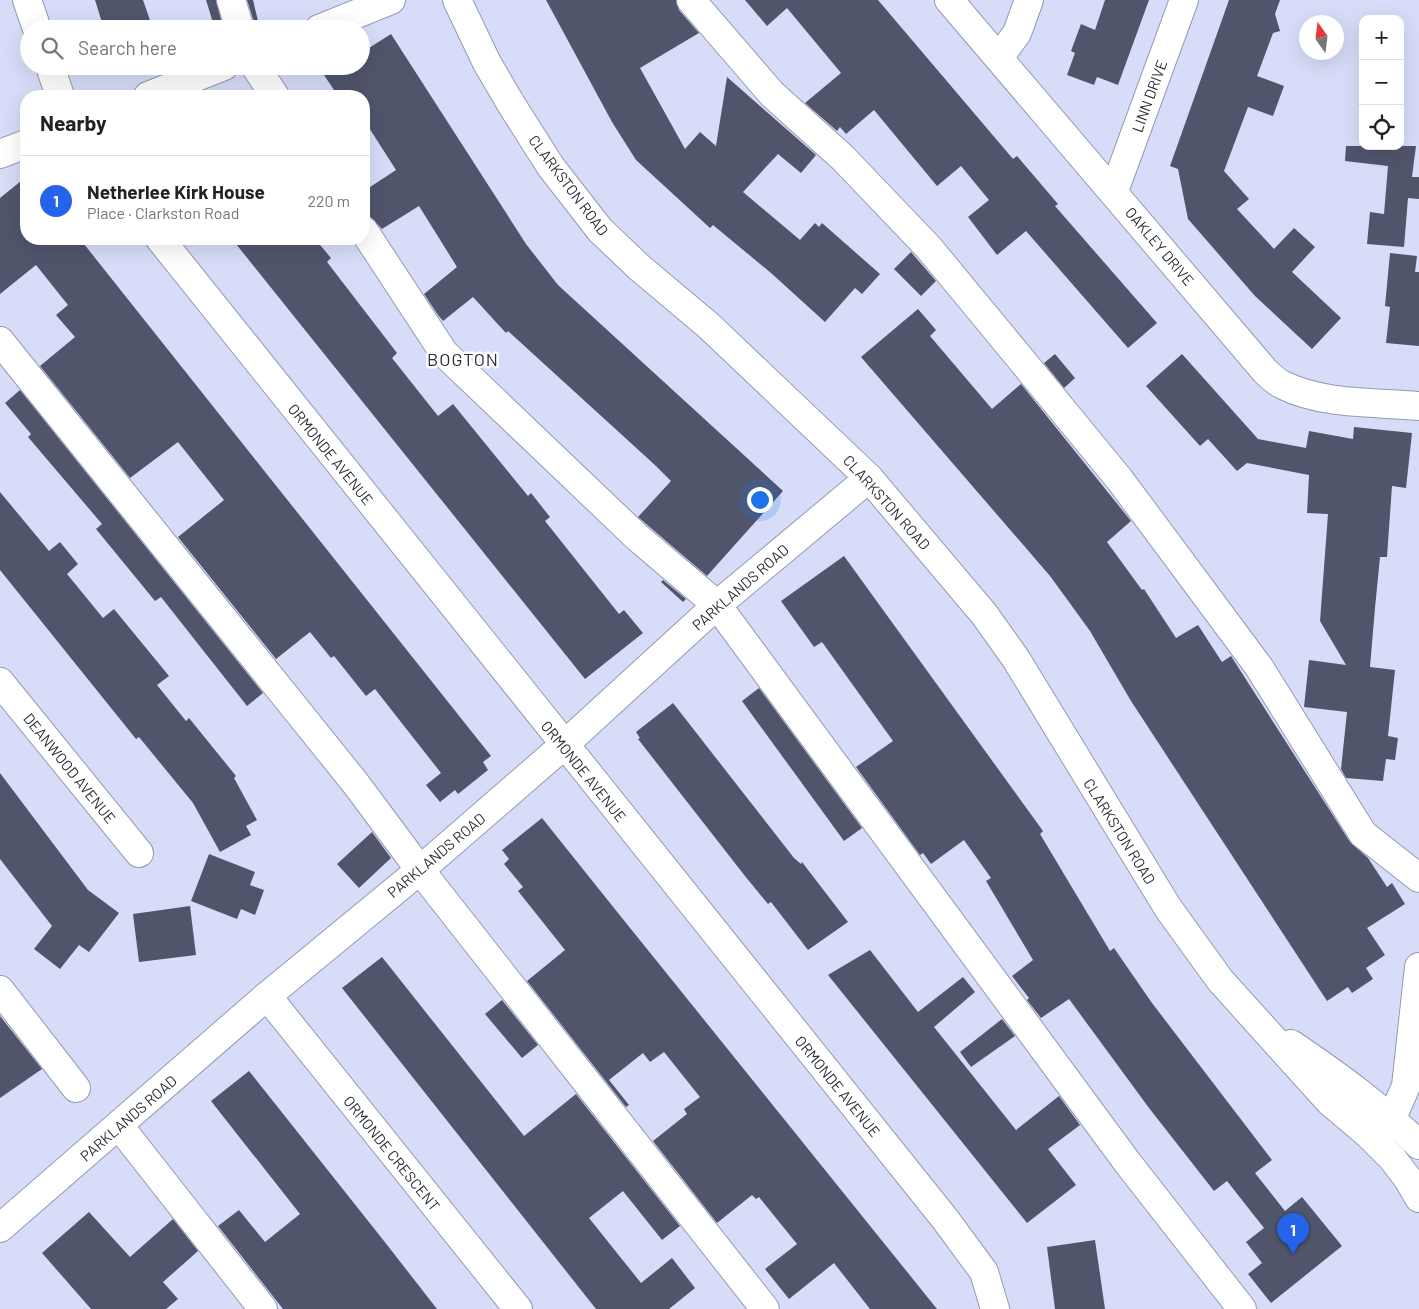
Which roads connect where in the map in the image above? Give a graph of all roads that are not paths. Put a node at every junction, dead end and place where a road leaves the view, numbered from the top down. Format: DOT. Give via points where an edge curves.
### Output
graph roads {
  1 [pos="27,0"];
  2 [pos="231,0"];
  3 [pos="391,0"];
  4 [pos="456,0"];
  5 [pos="691,0"];
  6 [pos="949,0"];
  7 [pos="1029,0"];
  8 [pos="1184,0"];
  9 [pos="34,20"];
  10 [pos="237,20"];
  11 [pos="341,20"];
  12 [pos="999,58"];
  13 [pos="53,75"];
  14 [pos="201,75"];
  15 [pos="261,75"];
  16 [pos="58,90"];
  17 [pos="163,90"];
  18 [pos="271,90"];
  19 [pos="20,146"];
  20 [pos="0,154"];
  21 [pos="1114,191"];
  22 [pos="370,240"];
  23 [pos="165,245"];
  24 [pos="0,342"];
  25 [pos="1419,406"];
  26 [pos="869,478"];
  27 [pos="717,605"];
  28 [pos="0,682"];
  29 [pos="564,745"];
  30 [pos="139,853"];
  31 [pos="420,870"];
  32 [pos="1419,878"];
  33 [pos="1419,967"];
  34 [pos="0,990"];
  35 [pos="267,996"];
  36 [pos="1255,1020"];
  37 [pos="76,1088"];
  38 [pos="1392,1118"];
  39 [pos="120,1127"];
  40 [pos="1419,1146"];
  41 [pos="1419,1198"];
  42 [pos="0,1228"];
  43 [pos="263,1309"];
  44 [pos="518,1309"];
  45 [pos="765,1309"];
  46 [pos="995,1309"];
  47 [pos="1242,1309"];
  1 -- 9 [label="street"];
  2 -- 10 [label="street"];
  3 -- 11 [label="street"];
  4 -- 26 [label="street, CLARKSTON ROAD" via="511,104 552,167 600,230 709,326"];
  5 -- 32 [label="street" via="772,94 842,158 929,248 1007,342 1120,480 1259,667 1363,834"];
  6 -- 12 [label="street, OAKLEY DRIVE"];
  7 -- 12 [label="street" via="1017,32"];
  8 -- 21 [label="street, LINN DRIVE"];
  12 -- 21 [label="street, OAKLEY DRIVE"];
  13 -- 16 [label="street"];
  14 -- 17 [label="street"];
  15 -- 18 [label="street"];
  19 -- 20 [label="street"];
  21 -- 25 [label="street, OAKLEY DRIVE" via="1265,371 1282,385 1339,399"];
  22 -- 27 [label="street" via="444,353 637,537"];
  23 -- 29 [label="street, ORMONDE AVENUE"];
  24 -- 31 [label="street" via="350,776"];
  26 -- 27 [label="street, PARKLANDS ROAD"];
  26 -- 36 [label="street, CLARKSTON ROAD" via="984,614 1016,659 1168,908 1220,980"];
  27 -- 29 [label="street, PARKLANDS ROAD"];
  27 -- 47 [label="street" via="1127,1162"];
  28 -- 30 [label="street, DEANWOOD AVENUE"];
  29 -- 31 [label="street, PARKLANDS ROAD"];
  29 -- 46 [label="street, ORMONDE AVENUE" via="950,1227 984,1272"];
  31 -- 35 [label="street, PARKLANDS ROAD"];
  31 -- 45 [label="street"];
  33 -- 38 [label="street" via="1406,1086"];
  34 -- 37 [label="street"];
  35 -- 39 [label="street, PARKLANDS ROAD"];
  35 -- 44 [label="street, ORMONDE CRESCENT"];
  36 -- 38 [label="street, CLARKSTON ROAD" via="1337,1074"];
  36 -- 41 [label="street, CLARKSTON ROAD" via="1329,1101 1392,1158"];
  38 -- 40 [label="street, CLARKSTON ROAD"];
  39 -- 42 [label="street, PARKLANDS ROAD"];
  39 -- 43 [label="street"];
}
